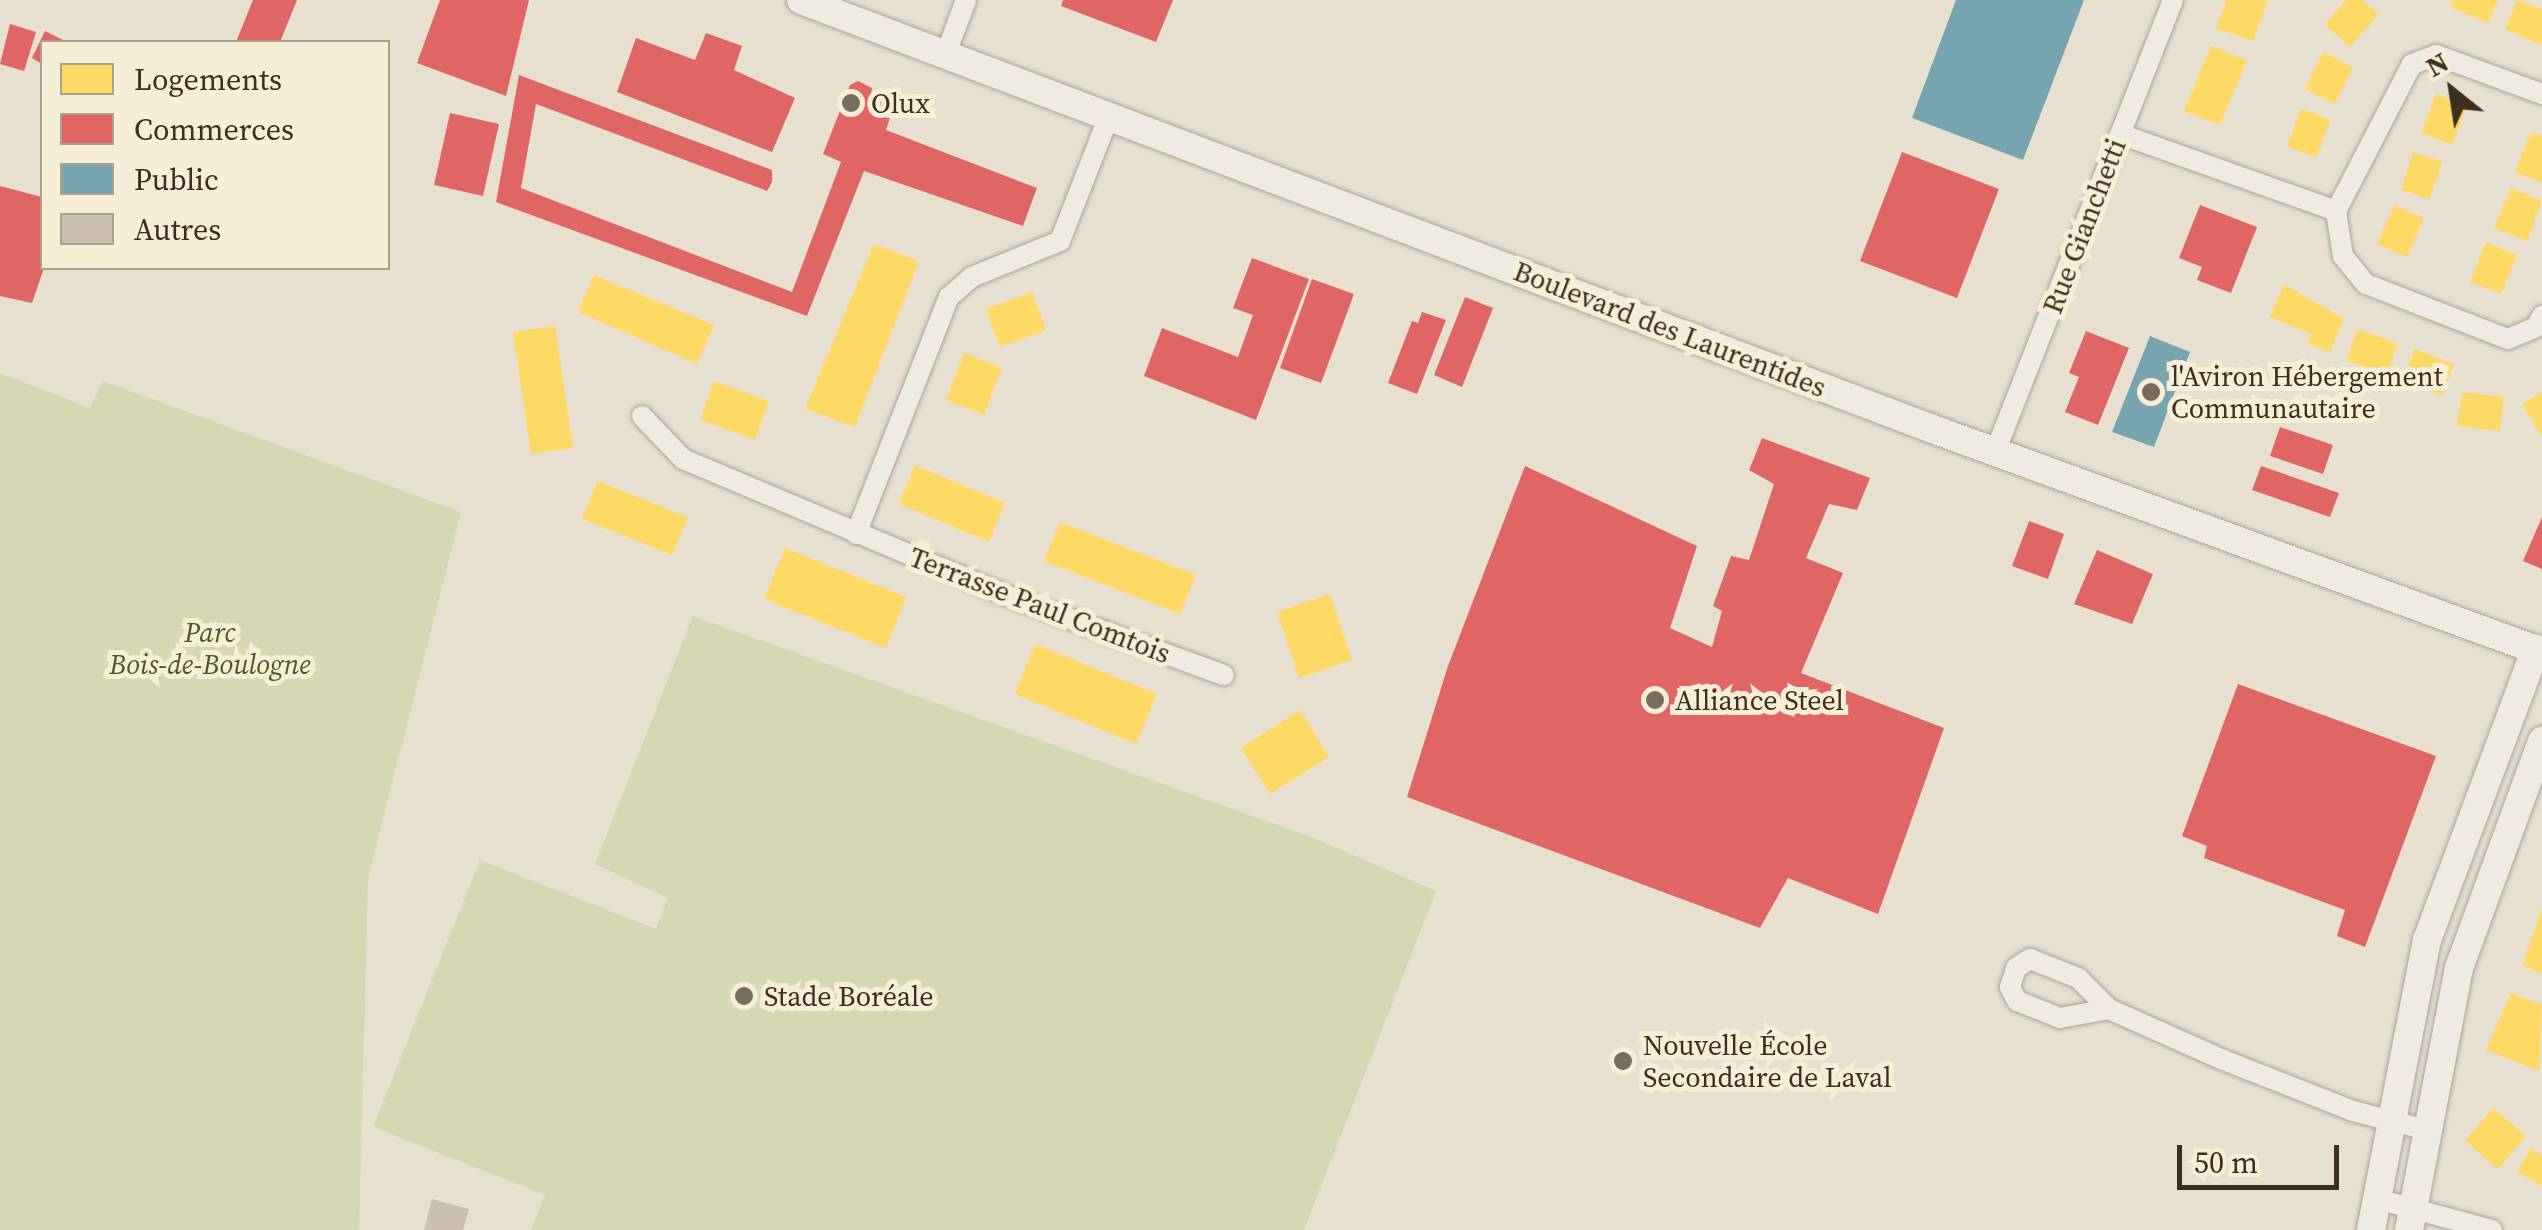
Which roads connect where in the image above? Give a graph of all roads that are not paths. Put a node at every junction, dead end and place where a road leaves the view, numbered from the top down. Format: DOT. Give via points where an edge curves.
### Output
graph roads {
  1 [pos="801,0"];
  2 [pos="966,0"];
  3 [pos="2173,0"];
  4 [pos="945,56"];
  5 [pos="2542,94"];
  6 [pos="1109,116"];
  7 [pos="2120,134"];
  8 [pos="2336,211"];
  9 [pos="2542,316"];
  10 [pos="642,416"];
  11 [pos="1995,452"];
  12 [pos="856,534"];
  13 [pos="2539,650"];
  14 [pos="1224,675"];
  15 [pos="2542,741"];
  16 [pos="2109,1009"];
  17 [pos="2392,1122"];
  18 [pos="2426,1130"];
  19 [pos="2377,1199"];
  20 [pos="2411,1218"];
  21 [pos="2371,1230"];
  22 [pos="2492,1230"];
  1 -- 4 [label="main road, Boulevard des Laurentides"];
  2 -- 4 [label="street"];
  3 -- 7 [label="street, Rue Gianchetti"];
  4 -- 6 [label="main road, Boulevard des Laurentides"];
  5 -- 8 [label="street" via="2436,55 2412,64"];
  6 -- 11 [label="main road, Boulevard des Laurentides"];
  6 -- 12 [label="street" via="1060,241 972,277 948,297"];
  7 -- 8 [label="street"];
  7 -- 11 [label="street, Rue Gianchetti"];
  8 -- 9 [label="street" via="2343,256 2366,284 2508,339 2536,327"];
  10 -- 12 [label="street, Terrasse Paul Comtois" via="683,459"];
  11 -- 13 [label="main road, Boulevard des Laurentides"];
  12 -- 14 [label="street, Terrasse Paul Comtois"];
  13 -- 17 [label="main road" via="2434,916"];
  15 -- 18 [label="main road" via="2464,951"];
  16 -- 17 [label="street"];
  17 -- 18 [label="street"];
  17 -- 19 [label="main road"];
  18 -- 20 [label="main road"];
  19 -- 20 [label="street"];
  19 -- 21 [label="main road"];
  20 -- 22 [label="street"];
}
